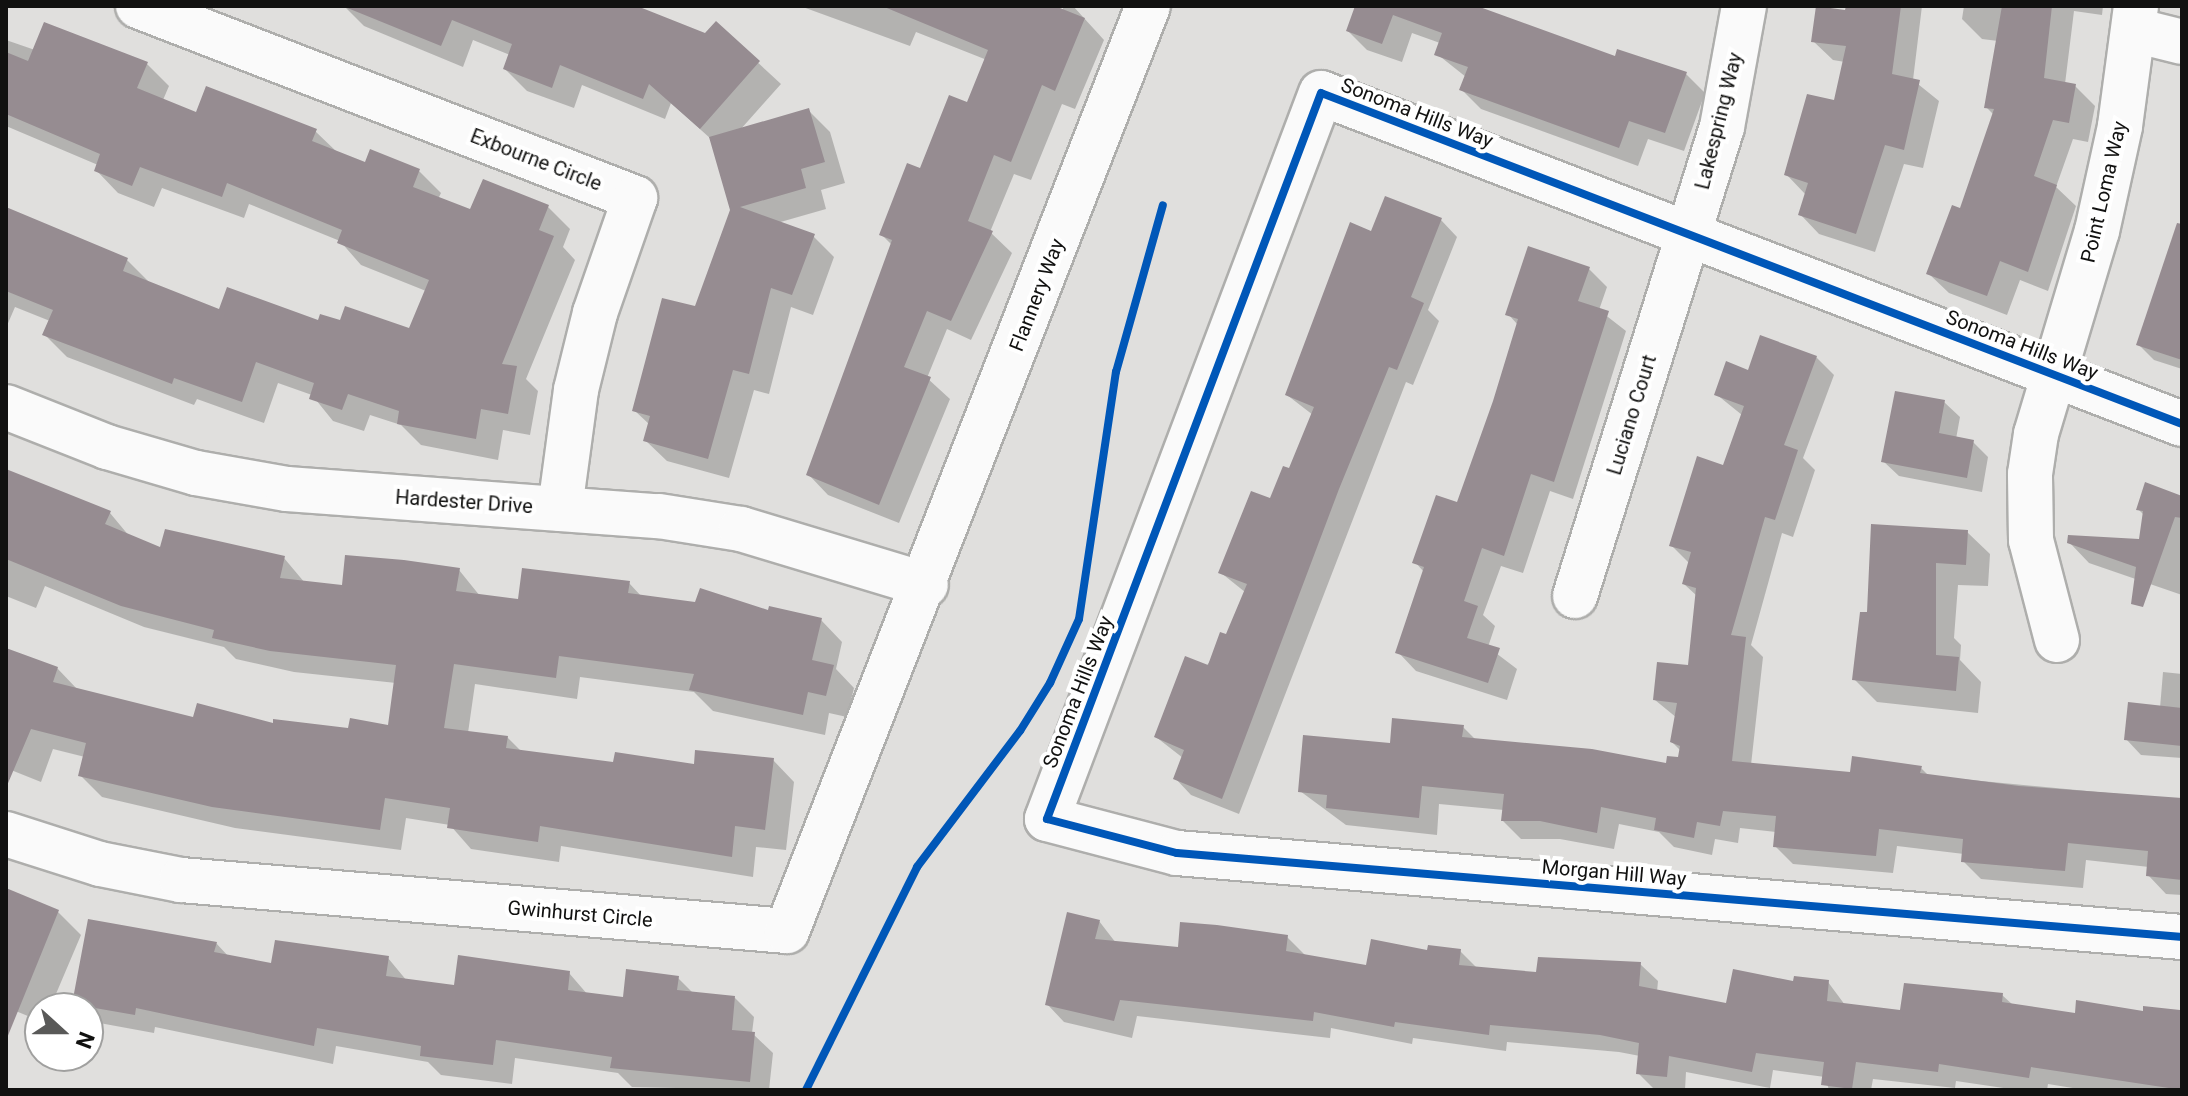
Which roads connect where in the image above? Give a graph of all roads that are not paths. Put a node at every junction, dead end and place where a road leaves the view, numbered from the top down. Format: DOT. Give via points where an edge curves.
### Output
graph roads {
  1 [pos="138,6"];
  2 [pos="1148,6"];
  3 [pos="1744,6"];
  4 [pos="2135,18"];
  5 [pos="2182,42"];
  6 [pos="1689,235"];
  7 [pos="2054,374"];
  8 [pos="6,407"];
  9 [pos="2182,424"];
  10 [pos="560,509"];
  11 [pos="926,585"];
  12 [pos="1575,596"];
  13 [pos="2057,640"];
  14 [pos="1047,819"];
  15 [pos="6,834"];
  16 [pos="2182,937"];
  1 -- 10 [label="street, Exbourne Circle" via="635,198 580,374"];
  2 -- 11 [label="street, Flannery Way"];
  3 -- 6 [label="street, Lakespring Way" via="1731,90"];
  4 -- 5 [label="street"];
  4 -- 7 [label="street, Point Loma Way" via="2097,231"];
  6 -- 7 [label="street, Sonoma Hills Way"];
  6 -- 12 [label="street, Luciano Court"];
  6 -- 14 [label="street, Sonoma Hills Way" via="1321,93"];
  7 -- 9 [label="street, Sonoma Hills Way"];
  7 -- 13 [label="street, Point Loma Way" via="2036,434 2029,498 2038,583"];
  8 -- 10 [label="street, Hardester Drive" via="107,447 196,473 287,489"];
  10 -- 11 [label="street, Hardester Drive" via="741,529"];
  11 -- 15 [label="street, Gwinhurst Circle" via="787,931 181,880 100,864"];
  14 -- 16 [label="street, Morgan Hill Way" via="1177,853"];
}
